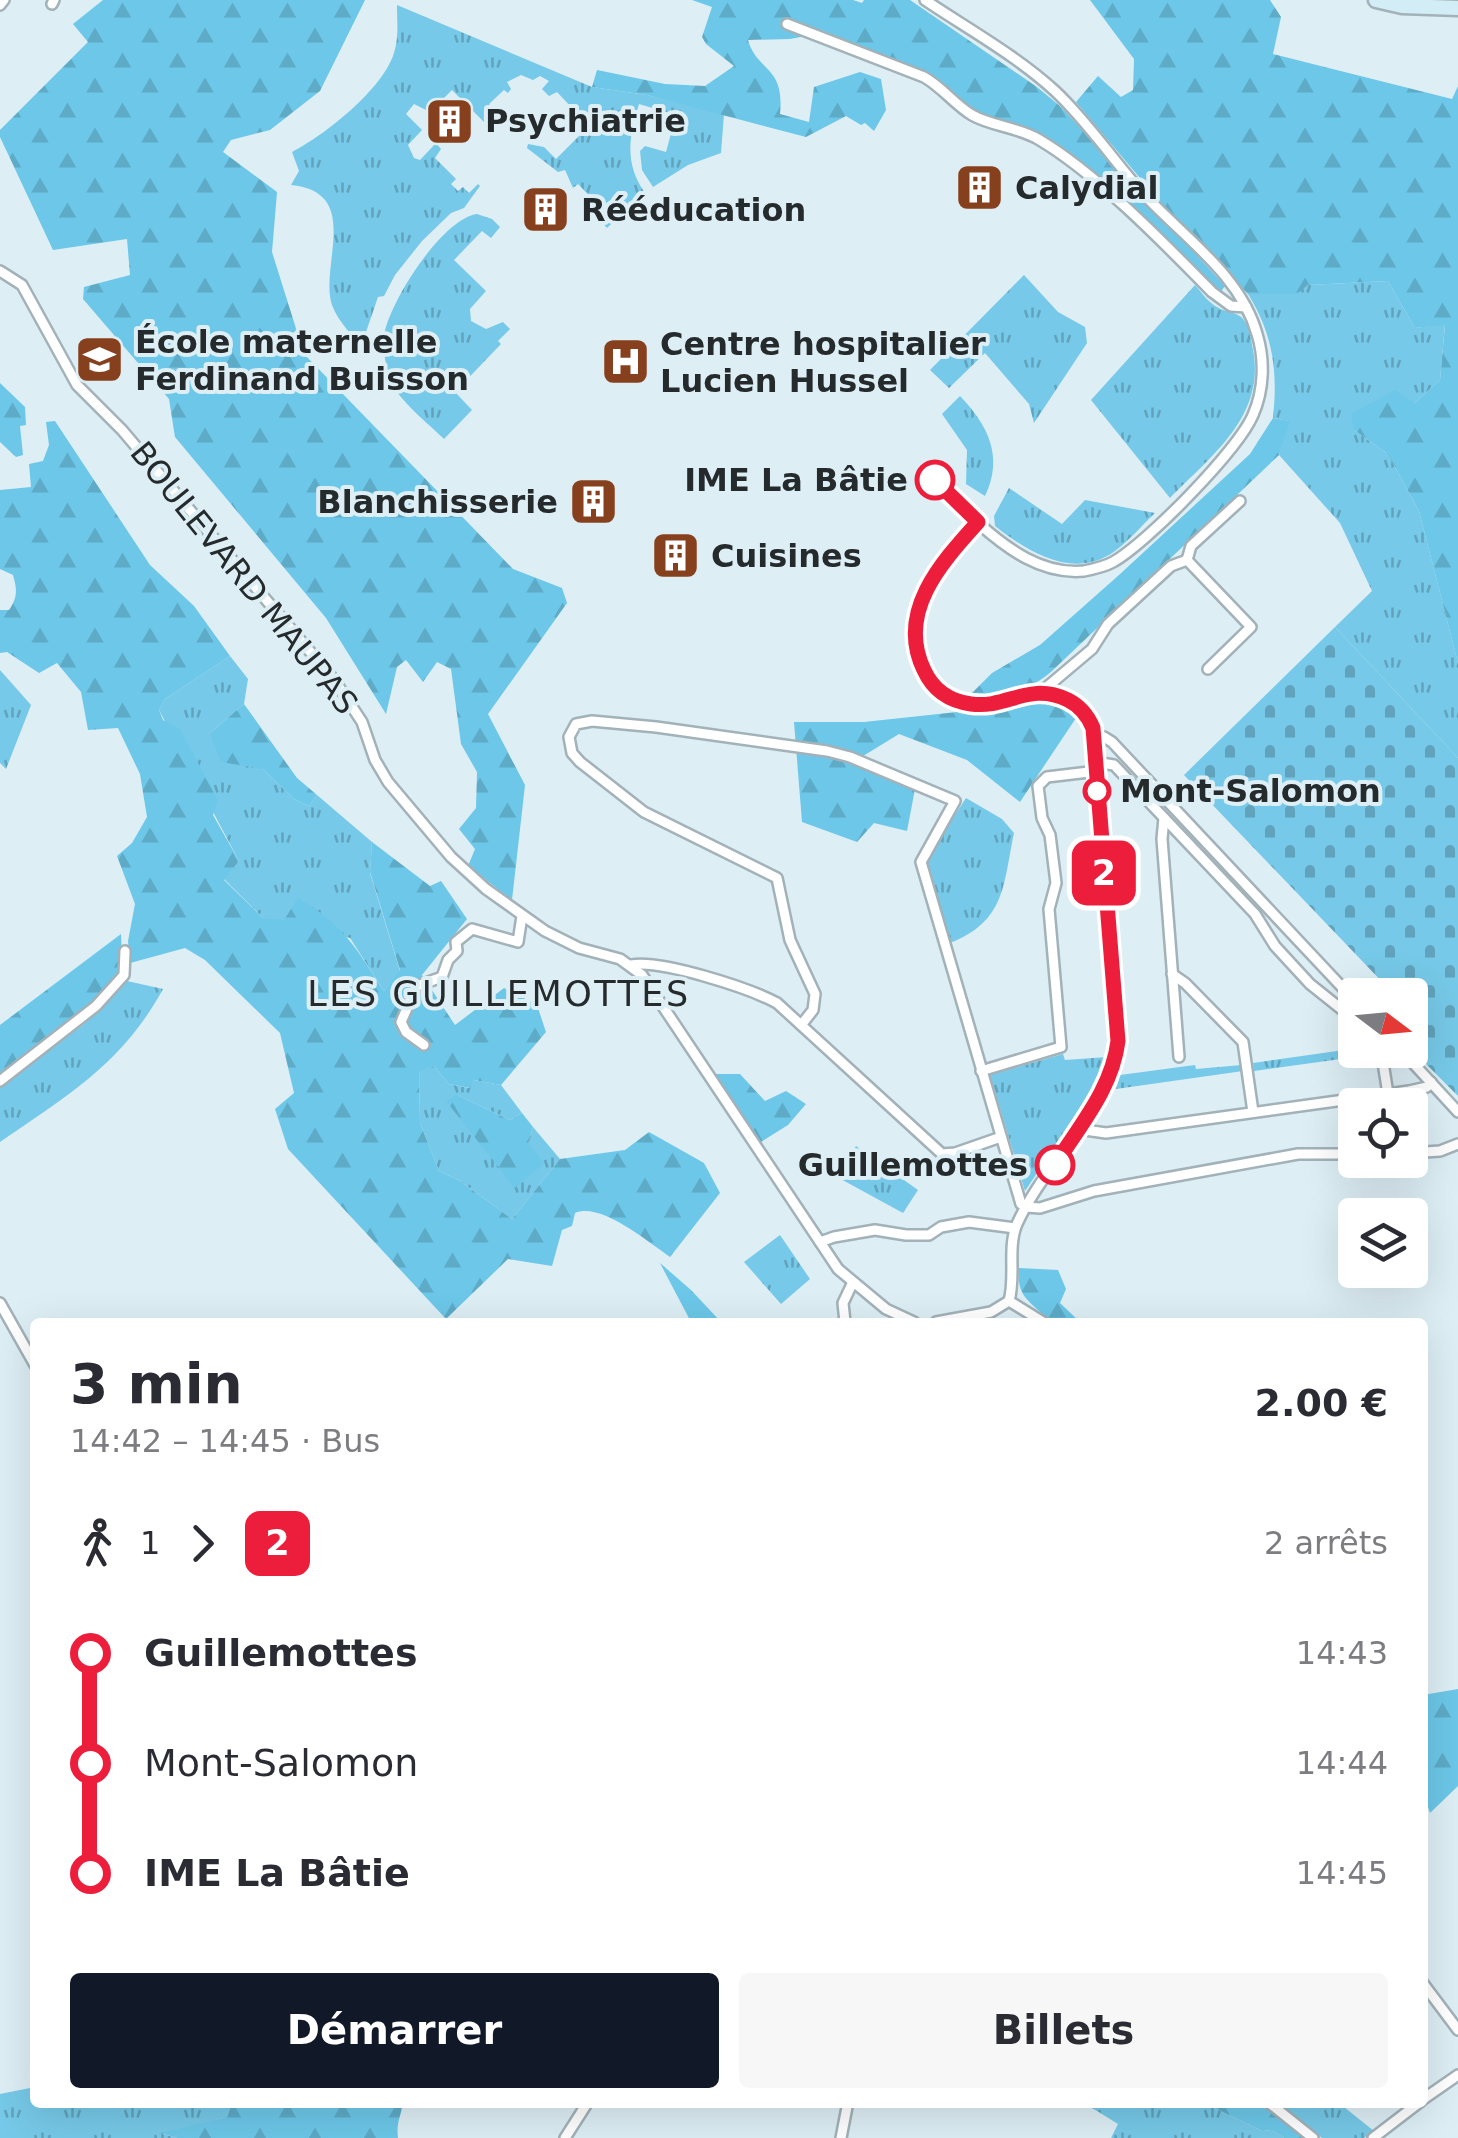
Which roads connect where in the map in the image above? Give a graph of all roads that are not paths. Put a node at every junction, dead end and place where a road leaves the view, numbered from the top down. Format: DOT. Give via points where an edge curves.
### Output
graph roads {
  1 [pos="925,0"];
  2 [pos="1376,0"];
  3 [pos="1458,8"];
  4 [pos="786,24"];
  5 [pos="0,271"];
  6 [pos="1246,307"];
  7 [pos="1240,501"];
  8 [pos="1187,560"];
  9 [pos="1208,669"];
  10 [pos="1042,692"];
  11 [pos="1094,737"];
  12 [pos="1096,767"];
  13 [pos="1164,818"];
  14 [pos="522,916"];
  15 [pos="125,952"];
  16 [pos="631,964"];
  17 [pos="1172,974"];
  18 [pos="1338,982"];
  19 [pos="1338,1006"];
  20 [pos="802,1024"];
  21 [pos="424,1045"];
  22 [pos="1179,1057"];
  23 [pos="1418,1068"];
  24 [pos="982,1072"];
  25 [pos="0,1081"];
  26 [pos="1432,1082"];
  27 [pos="1422,1088"];
  28 [pos="1338,1101"];
  29 [pos="1253,1112"];
  30 [pos="1458,1112"];
  31 [pos="1078,1129"];
  32 [pos="1001,1136"];
  33 [pos="1458,1144"];
  34 [pos="1428,1152"];
  35 [pos="1338,1154"];
  36 [pos="1026,1206"];
  37 [pos="1015,1228"];
  38 [pos="820,1242"];
  39 [pos="853,1282"];
  40 [pos="1009,1302"];
  41 [pos="0,1303"];
  42 [pos="844,1318"];
  43 [pos="906,1318"];
  44 [pos="958,1318"];
  45 [pos="1036,1318"];
  46 [pos="30,1356"];
  47 [pos="1428,1990"];
  48 [pos="1458,2030"];
  49 [pos="1458,2076"];
  50 [pos="1428,2096"];
  51 [pos="584,2108"];
  52 [pos="847,2108"];
  53 [pos="1276,2108"];
  54 [pos="1412,2108"];
  55 [pos="843,2137"];
  56 [pos="565,2138"];
  57 [pos="1313,2138"];
  58 [pos="1373,2138"];
  1 -- 6 [label="street" via="1056,92"];
  2 -- 3 [label="street"];
  4 -- 6 [label="street" via="924,77 971,114 1039,140 1212,292 1231,306"];
  5 -- 14 [label="street, BOULEVARD MAUPAS" via="22,286 92,402 314,654 360,719 388,782 452,857"];
  6 -- 10 [label="street" via="1260,345 1254,413 1218,465 1120,557 1086,570 1046,567 978,522 921,598 914,636 936,689 960,702 988,704"];
  7 -- 8 [label="street" via="1191,546"];
  8 -- 9 [label="street" via="1251,627"];
  8 -- 10 [label="street" via="1170,566 1108,624 1092,650"];
  10 -- 11 [label="street" via="1081,710"];
  11 -- 12 [label="street"];
  11 -- 18 [label="street" via="1112,742"];
  12 -- 13 [label="street" via="1114,765"];
  12 -- 24 [label="street" via="1048,777 1038,786 1056,883 1049,910 1060,1048"];
  12 -- 31 [label="street" via="1118,1041 1112,1072"];
  13 -- 17 [label="street"];
  13 -- 19 [label="street" via="1310,984"];
  14 -- 16 [label="street, BOULEVARD MAUPAS" via="559,939"];
  14 -- 21 [label="street" via="518,942 466,932 442,977 417,986 401,1022"];
  15 -- 25 [label="street" via="124,975 96,1006"];
  16 -- 20 [label="street, BOULEVARD MAUPAS" via="652,963 750,992"];
  16 -- 38 [label="street"];
  17 -- 22 [label="street"];
  17 -- 29 [label="street" via="1243,1042"];
  20 -- 24 [label="street" via="816,994 790,940 777,878 644,812 572,752 569,737 576,724 656,727 850,757 955,801 921,862"];
  20 -- 32 [label="street, BOULEVARD MAUPAS" via="942,1154"];
  23 -- 26 [label="street"];
  24 -- 32 [label="street"];
  26 -- 27 [label="street"];
  26 -- 30 [label="street"];
  28 -- 29 [label="street"];
  29 -- 31 [label="street" via="1106,1133"];
  31 -- 36 [label="street"];
  32 -- 36 [label="street"];
  33 -- 34 [label="street"];
  35 -- 36 [label="street" via="1298,1154"];
  36 -- 37 [label="street"];
  37 -- 38 [label="street" via="970,1222 929,1234 875,1230"];
  37 -- 40 [label="street"];
  38 -- 39 [label="street"];
  39 -- 42 [label="street" via="842,1303"];
  39 -- 43 [label="street"];
  40 -- 44 [label="street"];
  40 -- 45 [label="street"];
  41 -- 46 [label="street"];
  47 -- 48 [label="street"];
  49 -- 50 [label="street"];
  51 -- 56 [label="street"];
  52 -- 55 [label="street"];
  53 -- 57 [label="street"];
  54 -- 58 [label="street"];
}
